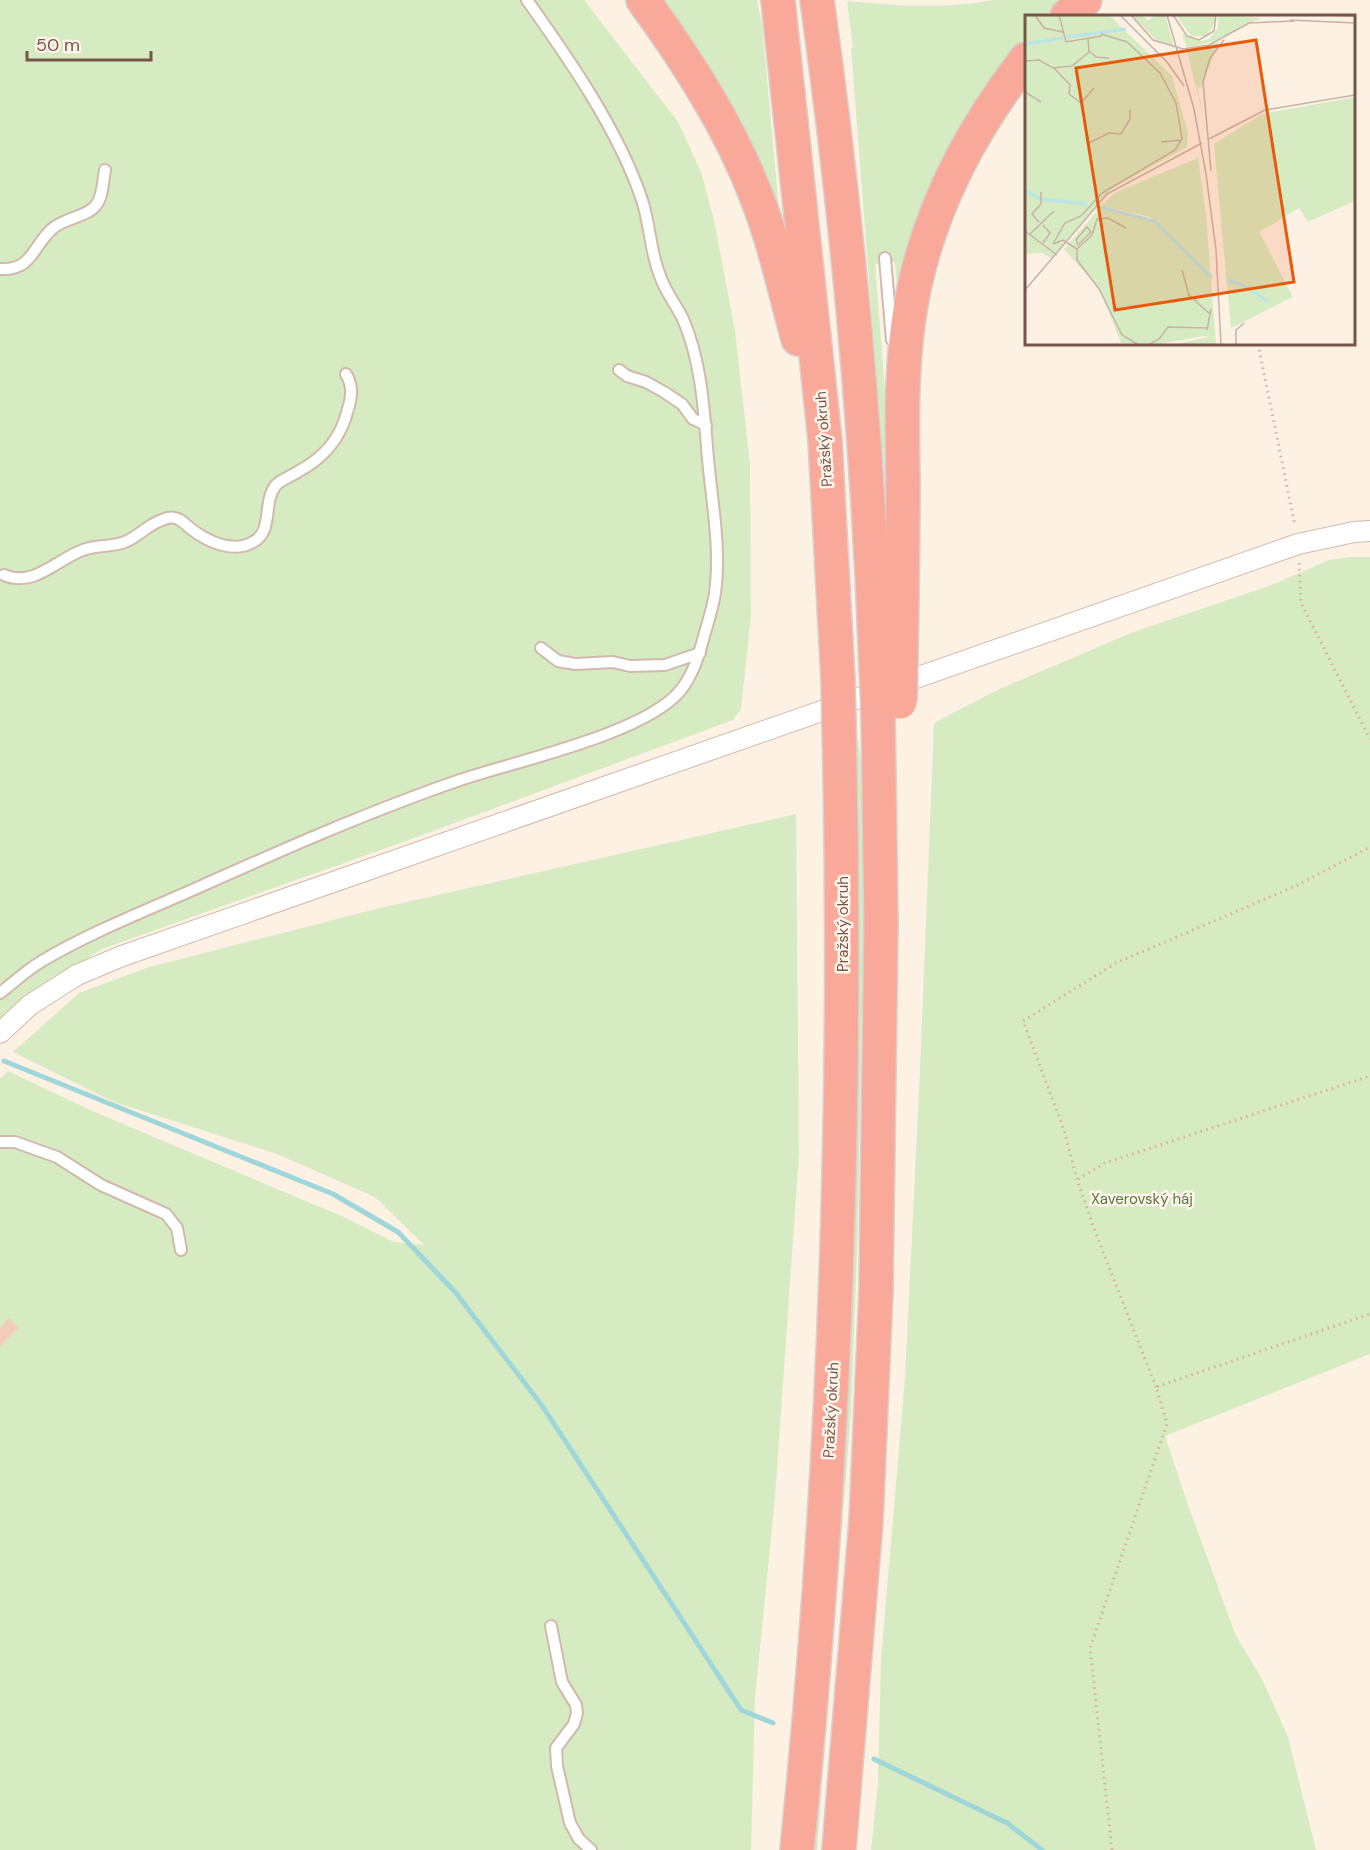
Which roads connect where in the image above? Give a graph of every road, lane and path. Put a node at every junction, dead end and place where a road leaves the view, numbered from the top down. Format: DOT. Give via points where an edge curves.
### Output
graph roads {
  1 [pos="526,0"];
  2 [pos="643,0"];
  3 [pos="1085,0"];
  4 [pos="778,5"];
  5 [pos="819,11"];
  6 [pos="1068,15"];
  7 [pos="1025,60"];
  8 [pos="105,170"];
  9 [pos="885,258"];
  10 [pos="0,269"];
  11 [pos="1258,345"];
  12 [pos="893,346"];
  13 [pos="893,358"];
  14 [pos="619,370"];
  15 [pos="346,374"];
  16 [pos="705,425"];
  17 [pos="825,440"];
  18 [pos="1370,531"];
  19 [pos="1298,544"];
  20 [pos="4,575"];
  21 [pos="541,648"];
  22 [pos="700,653"];
  23 [pos="889,662"];
  24 [pos="1370,739"];
  25 [pos="1370,847"];
  26 [pos="0,993"];
  27 [pos="0,1033"];
  28 [pos="1370,1076"];
  29 [pos="0,1142"];
  30 [pos="1077,1179"];
  31 [pos="181,1250"];
  32 [pos="1370,1314"];
  33 [pos="1156,1387"];
  34 [pos="551,1626"];
  35 [pos="591,1850"];
  36 [pos="797,1850"];
  37 [pos="839,1850"];
  38 [pos="1112,1850"];
  1 -- 16 [label="lane" via="584,84 614,136 641,197 659,274 694,349"];
  2 -- 17 [label="highway" via="708,97 752,187 771,239"];
  3 -- 6 [label="highway"];
  4 -- 17 [label="highway, Pražský okruh"];
  5 -- 23 [label="highway" via="839,170 867,487"];
  7 -- 23 [label="highway" via="989,110 957,165 933,223 915,284 903,376"];
  8 -- 10 [label="lane" via="96,206 51,230 26,263"];
  9 -- 12 [label="lane"];
  11 -- 19 [label="path"];
  13 -- 23 [label="lane" via="897,442"];
  14 -- 16 [label="lane" via="664,392"];
  15 -- 20 [label="lane" via="351,399 337,439 323,455 276,485 269,499 264,529 252,543 236,547 215,543 176,518 168,518 126,542 83,550 50,569 19,579"];
  16 -- 22 [label="lane" via="717,559 715,592"];
  17 -- 36 [label="highway, Pražský okruh, bridge" via="838,680 843,980 837,1262 825,1519"];
  18 -- 19 [label="street"];
  19 -- 24 [label="path" via="1301,603"];
  19 -- 27 [label="street" via="122,956 77,975 30,1005"];
  21 -- 22 [label="lane" via="558,661 630,666 665,665"];
  22 -- 26 [label="lane" via="679,692 635,722 371,812 297,843 83,940 39,963"];
  23 -- 37 [label="highway, bridge" via="871,1430"];
  25 -- 30 [label="path" via="1298,885 1116,963 1023,1021 1064,1130"];
  28 -- 30 [label="path" via="1105,1163"];
  29 -- 31 [label="lane" via="15,1142 57,1157 100,1185 165,1214 177,1228"];
  30 -- 33 [label="path"];
  32 -- 33 [label="path"];
  33 -- 38 [label="path" via="1167,1424 1090,1648"];
  34 -- 35 [label="lane" via="562,1682 577,1713 556,1749 557,1766 570,1823"];
}
